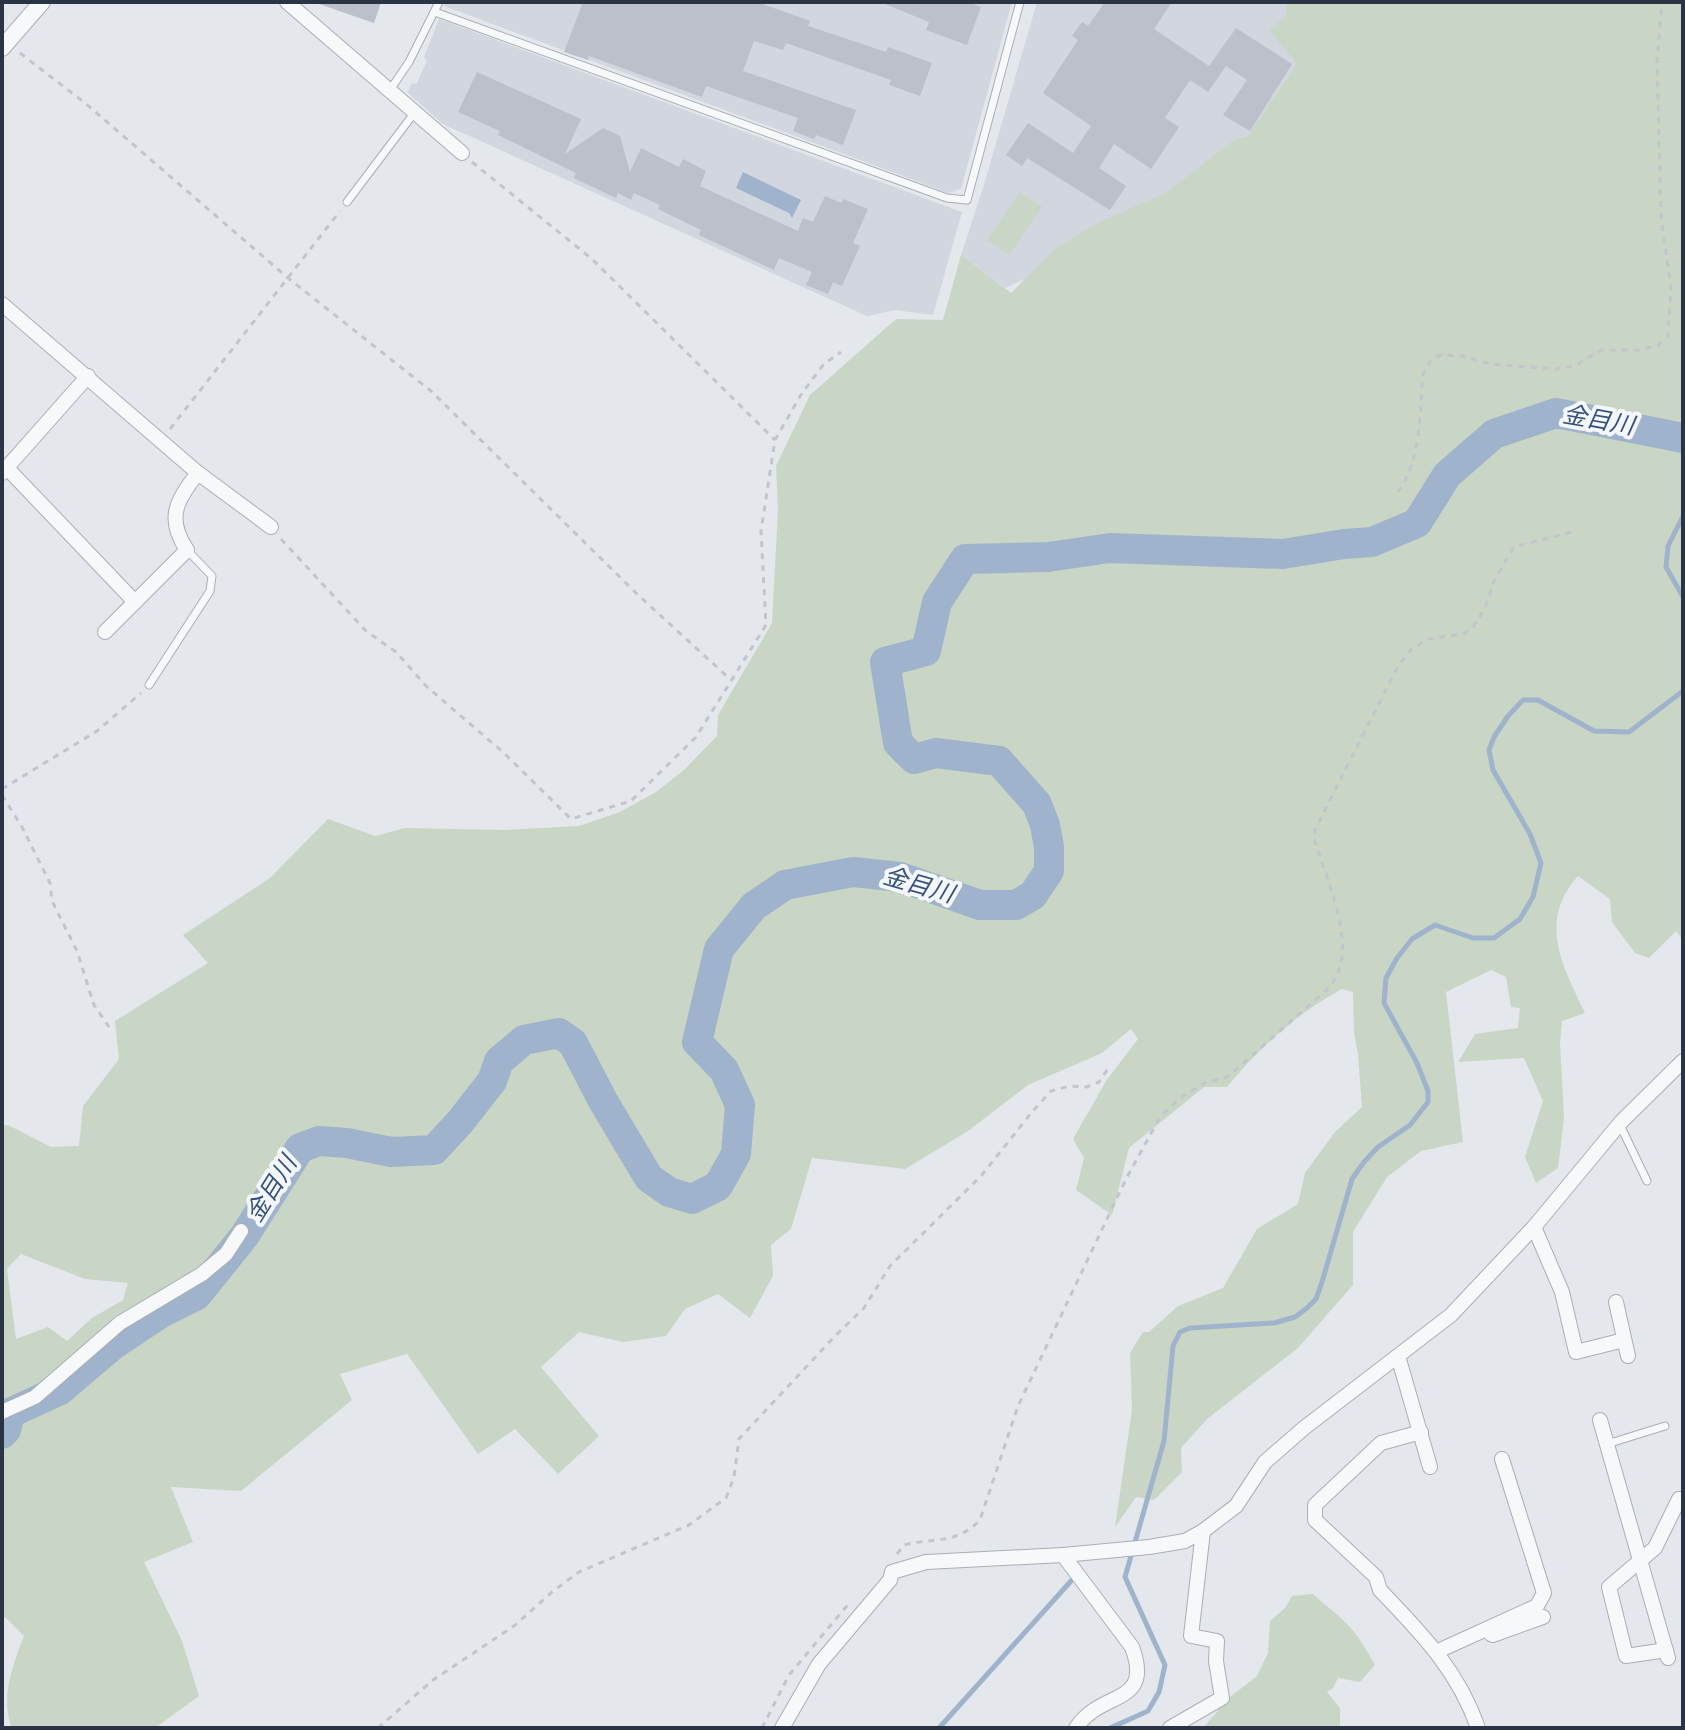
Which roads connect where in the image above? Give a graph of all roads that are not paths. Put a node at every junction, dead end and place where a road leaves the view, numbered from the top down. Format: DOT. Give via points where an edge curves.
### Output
graph roads {
  1 [pos="42,2"];
  2 [pos="287,2"];
  3 [pos="439,2"];
  4 [pos="1020,2"];
  5 [pos="435,12"];
  6 [pos="4,45"];
  7 [pos="390,90"];
  8 [pos="415,112"];
  9 [pos="462,153"];
  10 [pos="347,202"];
  11 [pos="2,304"];
  12 [pos="88,376"];
  13 [pos="4,470"];
  14 [pos="198,473"];
  15 [pos="271,527"];
  16 [pos="187,550"];
  17 [pos="135,602"];
  18 [pos="105,632"];
  19 [pos="149,685"];
  20 [pos="1683,1061"];
  21 [pos="1619,1125"];
  22 [pos="1647,1181"];
  23 [pos="1534,1227"];
  24 [pos="241,1231"];
  25 [pos="1616,1302"];
  26 [pos="1624,1340"];
  27 [pos="1398,1356"];
  28 [pos="1628,1356"];
  29 [pos="2,1412"];
  30 [pos="1600,1420"];
  31 [pos="1665,1426"];
  32 [pos="1421,1432"];
  33 [pos="1607,1444"];
  34 [pos="1502,1459"];
  35 [pos="1430,1467"];
  36 [pos="1683,1499"];
  37 [pos="1203,1531"];
  38 [pos="1063,1555"];
  39 [pos="1642,1561"];
  40 [pos="1543,1617"];
  41 [pos="1488,1628"];
  42 [pos="1438,1651"];
  43 [pos="782,1728"];
  44 [pos="1076,1728"];
  45 [pos="1170,1728"];
  46 [pos="1478,1728"];
  1 -- 6 [label="street"];
  2 -- 7 [label="street"];
  3 -- 5 [label="lane"];
  4 -- 5 [label="lane" via="967,200 947,198"];
  5 -- 7 [label="lane"];
  7 -- 8 [label="street"];
  8 -- 9 [label="street"];
  8 -- 10 [label="lane"];
  11 -- 12 [label="street"];
  12 -- 13 [label="street"];
  12 -- 14 [label="street"];
  13 -- 17 [label="street"];
  14 -- 15 [label="street"];
  14 -- 16 [label="street" via="182,493 175,517"];
  16 -- 17 [label="street"];
  16 -- 19 [label="lane" via="212,576 210,591"];
  17 -- 18 [label="street"];
  20 -- 21 [label="street"];
  21 -- 22 [label="lane"];
  21 -- 23 [label="street"];
  23 -- 26 [label="street" via="1562,1292 1577,1359"];
  23 -- 27 [label="street" via="1451,1315"];
  24 -- 29 [label="street" via="226,1254 202,1274 120,1323 35,1397"];
  25 -- 26 [label="street"];
  26 -- 28 [label="street"];
  27 -- 32 [label="street"];
  27 -- 37 [label="street" via="1265,1462 1236,1506"];
  30 -- 33 [label="street"];
  31 -- 33 [label="lane"];
  32 -- 35 [label="street"];
  32 -- 42 [label="street" via="1381,1443 1315,1505 1315,1520 1376,1577 1380,1590"];
  33 -- 39 [label="street"];
  34 -- 41 [label="street" via="1544,1593 1537,1606"];
  36 -- 39 [label="street"];
  37 -- 38 [label="street" via="1185,1541"];
  37 -- 45 [label="street" via="1191,1636 1217,1641 1222,1698"];
  38 -- 43 [label="street" via="926,1562 892,1572 819,1664"];
  38 -- 44 [label="street" via="1132,1647 1138,1664 1137,1679 1127,1694 1100,1704"];
  39 -- 39 [label="street" via="1609,1587 1626,1656 1667,1654"];
  40 -- 41 [label="street" via="1493,1635"];
  41 -- 42 [label="street"];
  42 -- 46 [label="street"];
}
